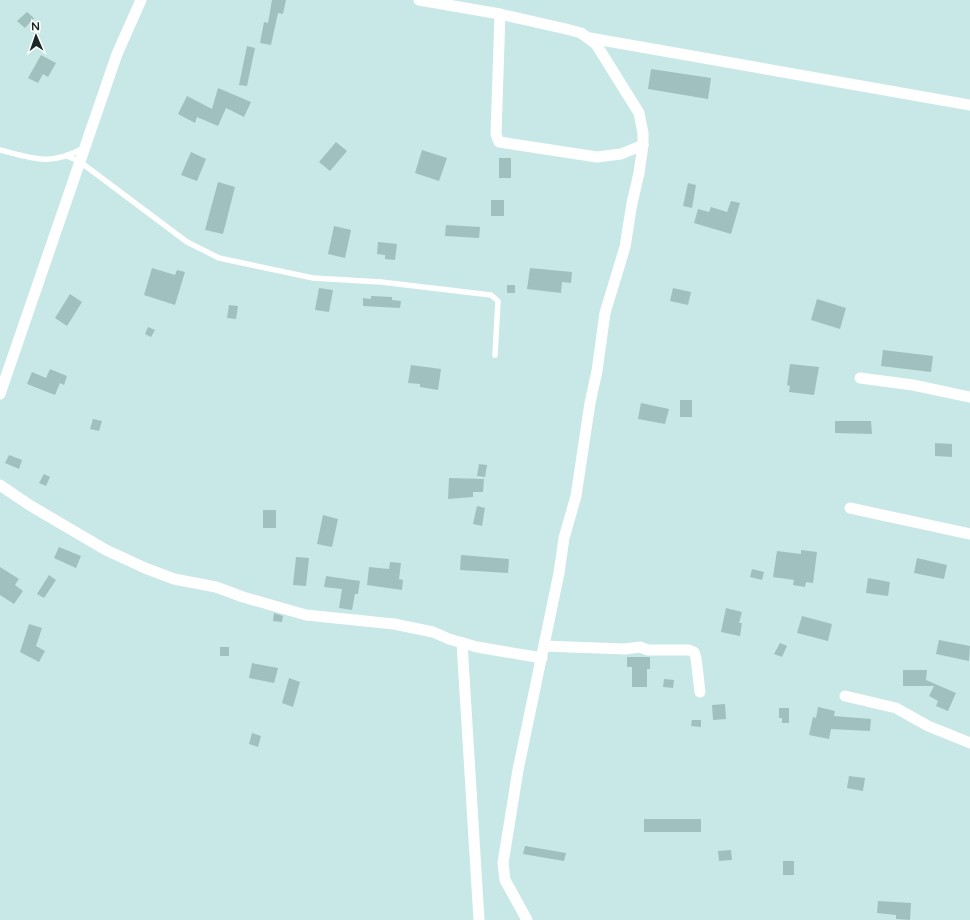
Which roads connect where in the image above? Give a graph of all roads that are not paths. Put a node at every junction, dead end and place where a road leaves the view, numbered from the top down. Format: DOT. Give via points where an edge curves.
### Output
graph roads {
  1 [pos="141,0"];
  2 [pos="418,0"];
  3 [pos="500,14"];
  4 [pos="590,38"];
  5 [pos="970,104"];
  6 [pos="643,145"];
  7 [pos="84,148"];
  8 [pos="0,150"];
  9 [pos="67,156"];
  10 [pos="79,161"];
  11 [pos="495,355"];
  12 [pos="860,378"];
  13 [pos="0,394"];
  14 [pos="970,397"];
  15 [pos="0,485"];
  16 [pos="850,508"];
  17 [pos="970,534"];
  18 [pos="462,643"];
  19 [pos="544,646"];
  20 [pos="542,658"];
  21 [pos="700,692"];
  22 [pos="845,696"];
  23 [pos="970,743"];
  24 [pos="479,920"];
  25 [pos="527,920"];
  1 -- 7 [label="street" via="117,54"];
  2 -- 3 [label="street"];
  3 -- 4 [label="street" via="582,33"];
  3 -- 6 [label="street" via="496,134 499,142 597,157 621,154"];
  4 -- 5 [label="street"];
  4 -- 6 [label="street" via="633,101 642,123"];
  6 -- 19 [label="street" via="625,247 605,313 576,496 564,538 560,573"];
  7 -- 9 [label="lane"];
  7 -- 10 [label="street"];
  8 -- 9 [label="lane" via="35,159 51,160"];
  9 -- 10 [label="lane"];
  10 -- 11 [label="lane" via="187,242 219,258 313,278 381,282 491,295 498,301"];
  10 -- 13 [label="street"];
  12 -- 14 [label="street" via="913,385"];
  15 -- 18 [label="street" via="106,550 174,579 216,587 306,615 394,624 433,632"];
  16 -- 17 [label="street"];
  18 -- 20 [label="street"];
  18 -- 24 [label="street"];
  19 -- 20 [label="street"];
  19 -- 21 [label="street" via="689,650 694,652 696,658"];
  20 -- 25 [label="street" via="518,770 502,863 505,880"];
  22 -- 23 [label="street" via="896,708 928,726"];
}
